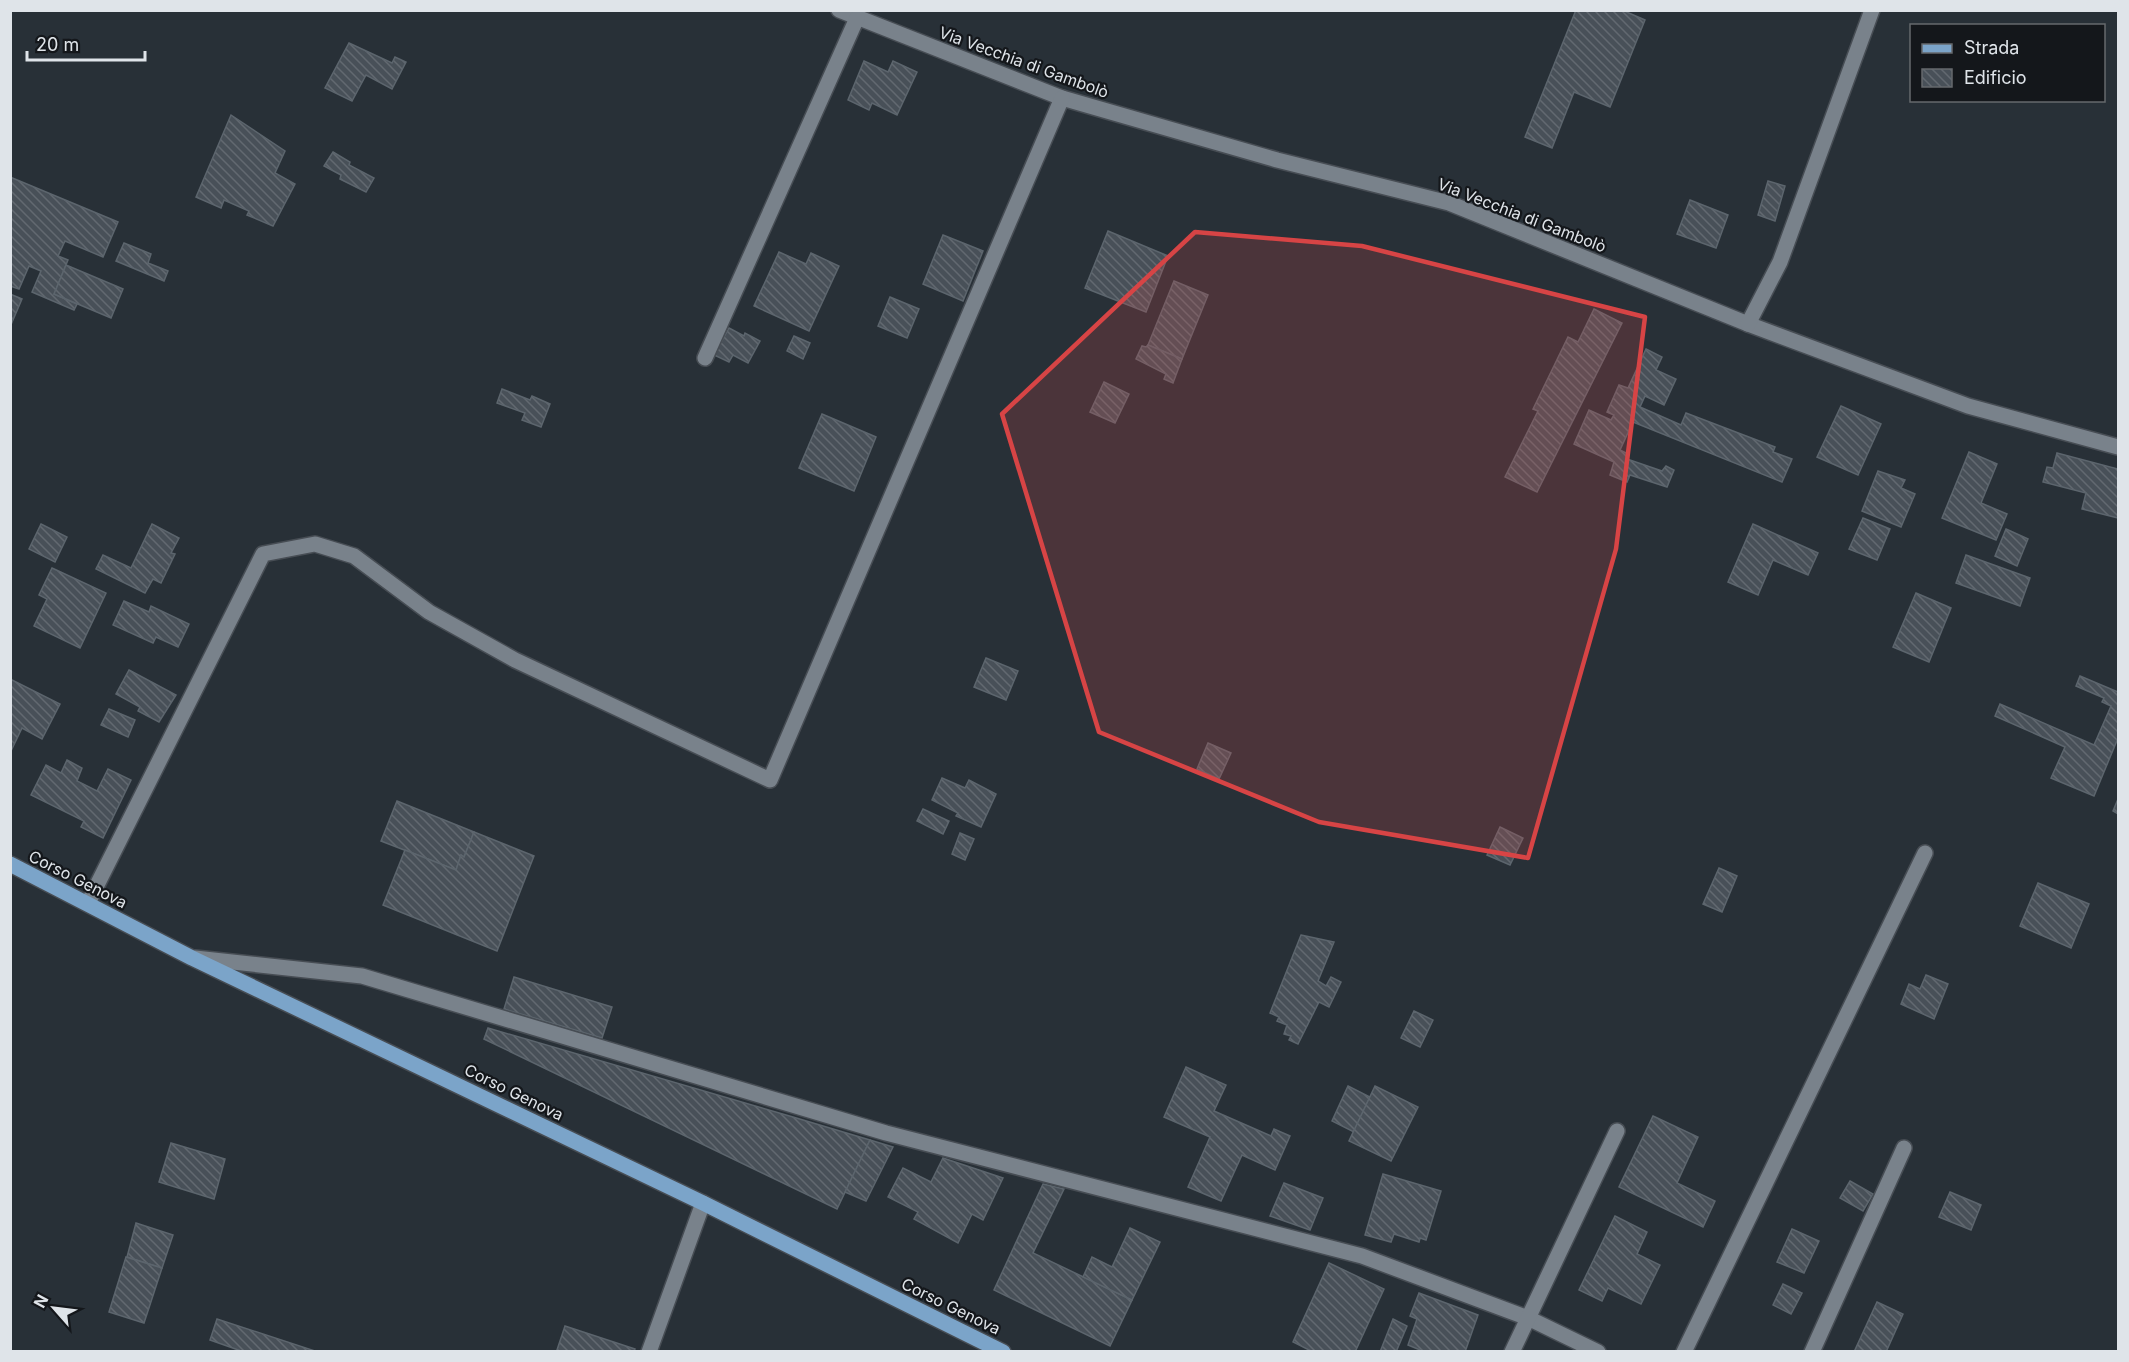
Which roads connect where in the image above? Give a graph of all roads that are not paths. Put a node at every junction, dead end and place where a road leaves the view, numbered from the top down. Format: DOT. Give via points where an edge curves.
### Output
graph roads {
  1 [pos="839,10"];
  2 [pos="1872,10"];
  3 [pos="857,18"];
  4 [pos="1062,98"];
  5 [pos="1748,324"];
  6 [pos="705,358"];
  7 [pos="2118,447"];
  8 [pos="1925,853"];
  9 [pos="10,864"];
  10 [pos="88,903"];
  11 [pos="192,958"];
  12 [pos="1617,1131"];
  13 [pos="1904,1148"];
  14 [pos="703,1203"];
  15 [pos="1528,1318"];
  16 [pos="649,1352"];
  17 [pos="1003,1352"];
  18 [pos="1512,1352"];
  19 [pos="1598,1352"];
  20 [pos="1684,1352"];
  21 [pos="1812,1352"];
  1 -- 3 [label="street, Via Vecchia di Gambolò"];
  2 -- 5 [label="street" via="1780,262"];
  3 -- 4 [label="street, Via Vecchia di Gambolò"];
  3 -- 6 [label="street"];
  4 -- 5 [label="street, Via Vecchia di Gambolò" via="1277,160 1449,203"];
  4 -- 10 [label="street" via="770,780 515,660 429,612 354,556 315,544 262,554"];
  5 -- 7 [label="street, Via Vecchia di Gambolò" via="1968,406"];
  8 -- 20 [label="street"];
  9 -- 10 [label="main road, Corso Genova"];
  10 -- 11 [label="main road, Corso Genova"];
  11 -- 14 [label="main road, Corso Genova"];
  11 -- 15 [label="street" via="362,976 886,1133 1362,1256"];
  12 -- 15 [label="street"];
  13 -- 21 [label="street"];
  14 -- 16 [label="street"];
  14 -- 17 [label="main road, Corso Genova"];
  15 -- 18 [label="street"];
  15 -- 19 [label="street"];
}
